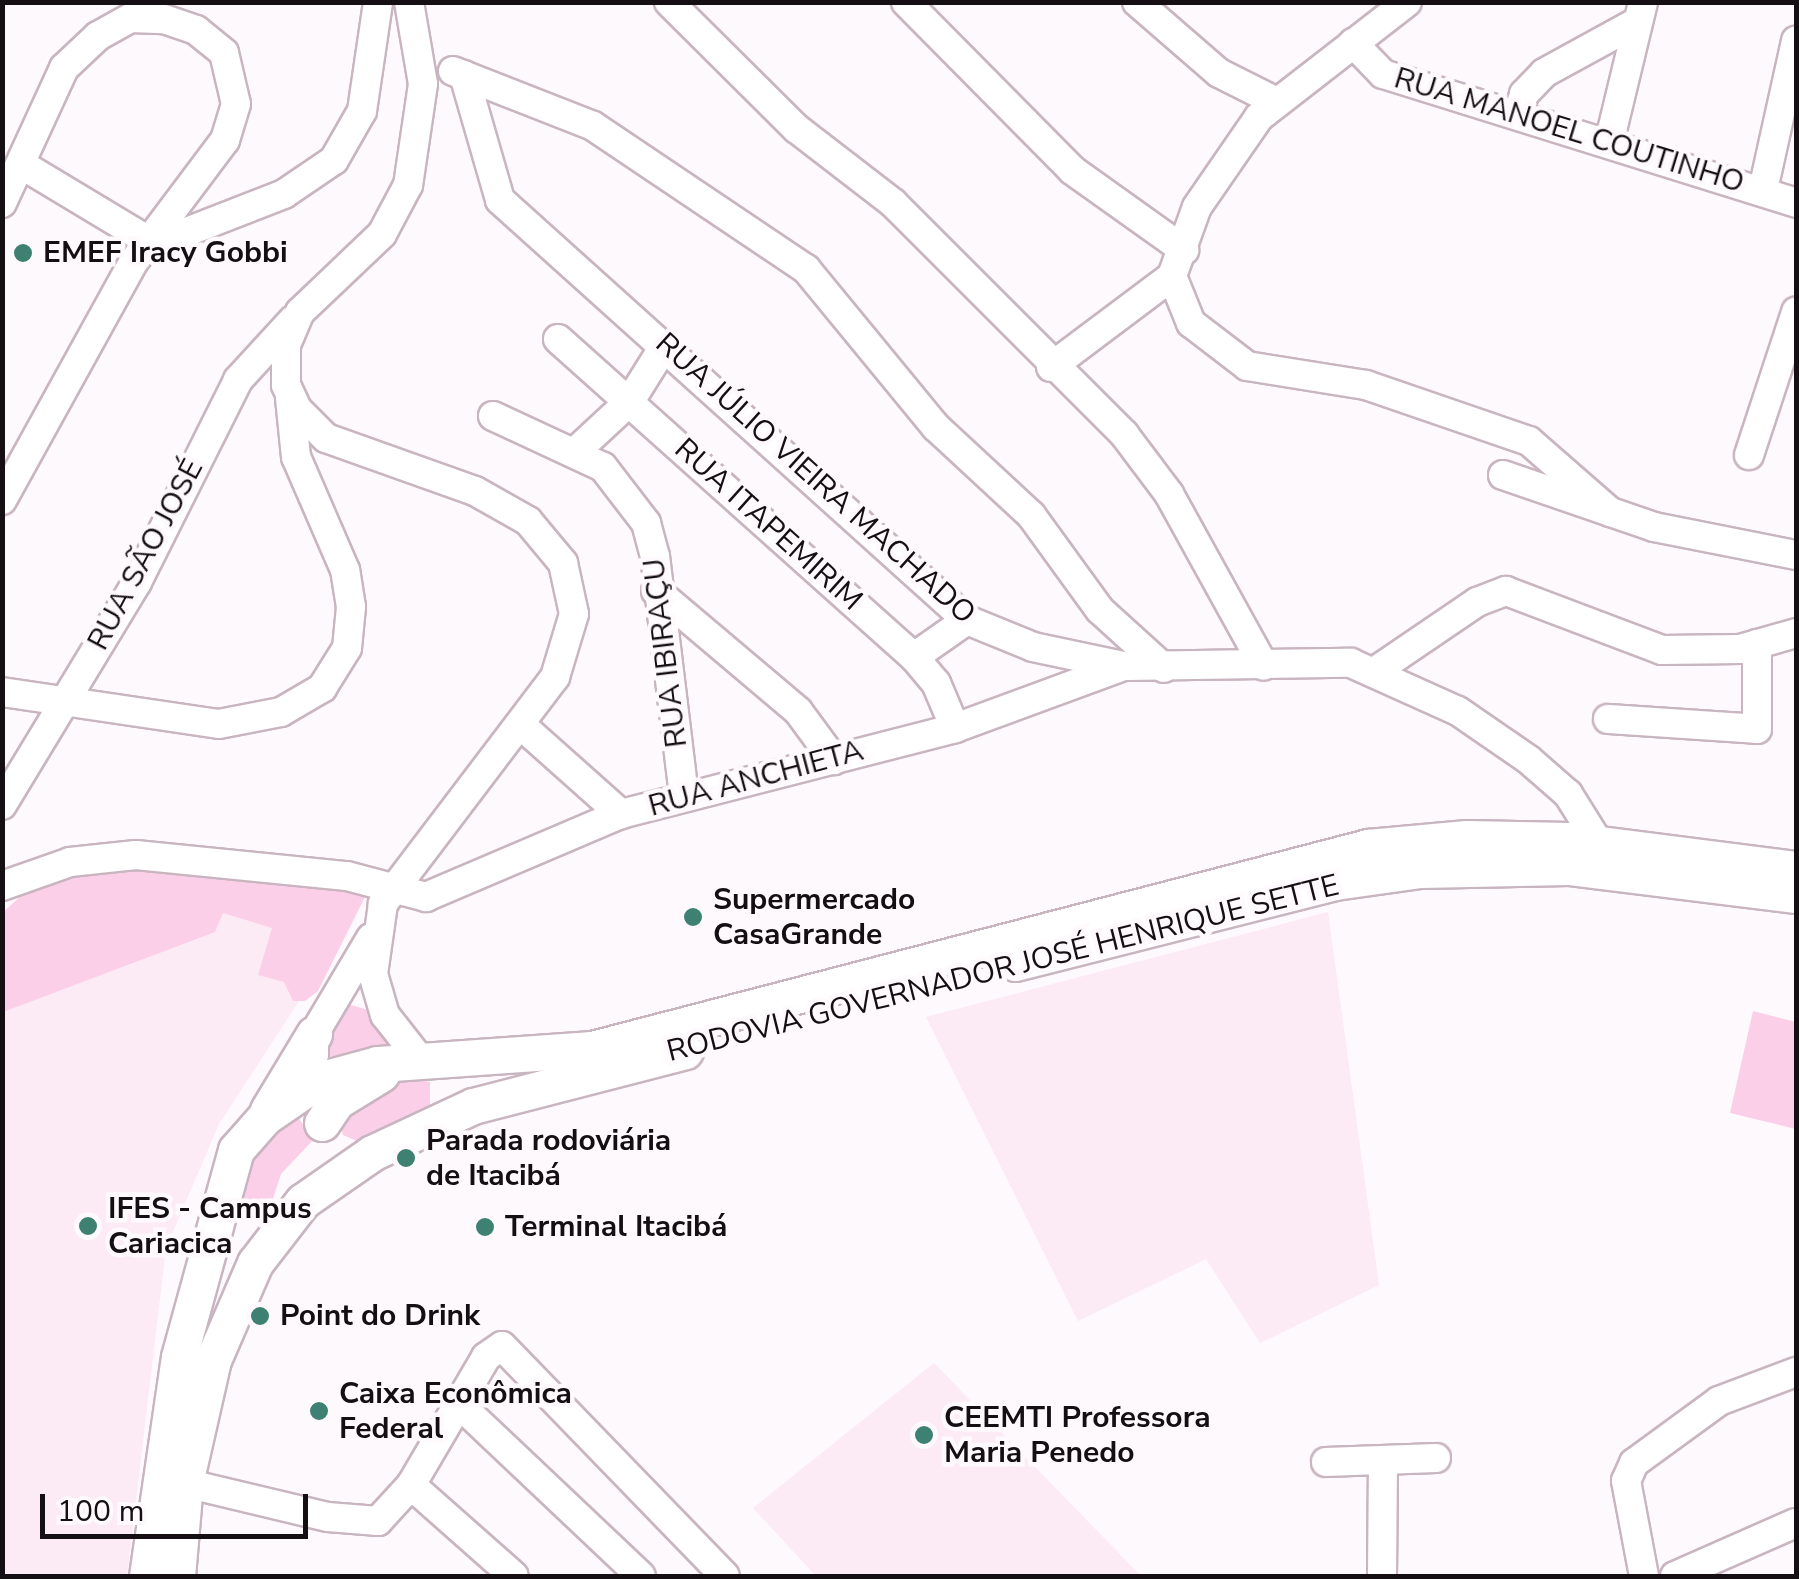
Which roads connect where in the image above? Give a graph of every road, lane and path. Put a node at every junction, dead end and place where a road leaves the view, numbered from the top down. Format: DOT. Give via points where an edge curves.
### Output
graph roads {
  1 [pos="378,2"];
  2 [pos="409,2"];
  3 [pos="670,2"];
  4 [pos="906,2"];
  5 [pos="1137,2"];
  6 [pos="1407,2"];
  7 [pos="1640,12"];
  8 [pos="1796,41"];
  9 [pos="1353,43"];
  10 [pos="423,62"];
  11 [pos="464,75"];
  12 [pos="1274,101"];
  13 [pos="1518,113"];
  14 [pos="1609,143"];
  15 [pos="24,166"];
  16 [pos="1764,190"];
  17 [pos="1796,202"];
  18 [pos="2,203"];
  19 [pos="146,246"];
  20 [pos="1184,250"];
  21 [pos="1172,276"];
  22 [pos="300,312"];
  23 [pos="1796,312"];
  24 [pos="558,339"];
  25 [pos="665,345"];
  26 [pos="1051,367"];
  27 [pos="290,398"];
  28 [pos="630,401"];
  29 [pos="493,416"];
  30 [pos="575,452"];
  31 [pos="1749,455"];
  32 [pos="1503,475"];
  33 [pos="2,500"];
  34 [pos="1610,512"];
  35 [pos="1796,555"];
  36 [pos="656,591"];
  37 [pos="967,620"];
  38 [pos="1796,633"];
  39 [pos="1756,644"];
  40 [pos="914,657"];
  41 [pos="1123,666"];
  42 [pos="1264,666"];
  43 [pos="1164,668"];
  44 [pos="1374,672"];
  45 [pos="2,692"];
  46 [pos="66,700"];
  47 [pos="1608,719"];
  48 [pos="521,725"];
  49 [pos="955,728"];
  50 [pos="834,760"];
  51 [pos="684,798"];
  52 [pos="2,806"];
  53 [pos="621,814"];
  54 [pos="1598,842"];
  55 [pos="1796,869"];
  56 [pos="2,886"];
  57 [pos="1796,894"];
  58 [pos="390,902"];
  59 [pos="382,1003"];
  60 [pos="323,1020"];
  61 [pos="412,1062"];
  62 [pos="319,1080"];
  63 [pos="264,1117"];
  64 [pos="322,1123"];
  65 [pos="426,1128"];
  66 [pos="346,1168"];
  67 [pos="262,1250"];
  68 [pos="203,1255"];
  69 [pos="1796,1372"];
  70 [pos="459,1404"];
  71 [pos="1436,1458"];
  72 [pos="1382,1460"];
  73 [pos="1326,1462"];
  74 [pos="185,1484"];
  75 [pos="411,1485"];
  76 [pos="1796,1523"];
  77 [pos="147,1576"];
  78 [pos="178,1576"];
  79 [pos="514,1576"];
  80 [pos="641,1576"];
  81 [pos="725,1576"];
  82 [pos="1382,1576"];
  83 [pos="1644,1576"];
  84 [pos="1675,1576"];
  1 -- 19 [label="street" via="362,111 334,160 284,194"];
  2 -- 10 [label="street"];
  3 -- 26 [label="street" via="797,129 893,203"];
  4 -- 20 [label="street" via="1072,170"];
  5 -- 12 [label="street" via="1218,72"];
  6 -- 9 [label="street"];
  7 -- 13 [label="street" via="1544,72 1524,94"];
  7 -- 14 [label="street"];
  8 -- 16 [label="street"];
  9 -- 12 [label="street"];
  9 -- 13 [label="street, RUA MANOEL COUTINHO" via="1382,74"];
  10 -- 11 [label="street"];
  10 -- 22 [label="street, RUA SÃO JOSÉ" via="408,185 382,234"];
  11 -- 25 [label="street, RUA JÚLIO VIEIRA MACHADO" via="500,200"];
  11 -- 43 [label="street" via="593,126 806,270 936,427 1031,516 1100,610"];
  12 -- 20 [label="street" via="1210,183"];
  13 -- 14 [label="street, RUA MANOEL COUTINHO"];
  14 -- 16 [label="street, RUA MANOEL COUTINHO"];
  15 -- 18 [label="street"];
  15 -- 19 [label="street"];
  15 -- 19 [label="street" via="58,78 98,36 148,18 196,30 232,68 232,122 212,160"];
  16 -- 17 [label="street, RUA MANOEL COUTINHO"];
  19 -- 33 [label="street"];
  20 -- 21 [label="street"];
  21 -- 26 [label="street"];
  21 -- 34 [label="street" via="1191,323 1247,366 1366,385 1530,441"];
  22 -- 27 [label="street" via="285,357"];
  22 -- 46 [label="street, RUA SÃO JOSÉ" via="238,380 138,582"];
  23 -- 31 [label="street"];
  24 -- 28 [label="street, RUA ITAPEMIRIM"];
  25 -- 28 [label="street"];
  25 -- 37 [label="street, RUA JÚLIO VIEIRA MACHADO"];
  26 -- 42 [label="street" via="1124,434 1162,485"];
  27 -- 46 [label="street" via="296,457 348,586 348,648 330,678 302,702 240,722 196,722"];
  27 -- 48 [label="street" via="326,438 494,499 552,547 571,580 573,632 556,676"];
  28 -- 30 [label="street"];
  28 -- 40 [label="street, RUA ITAPEMIRIM"];
  29 -- 30 [label="street, RUA IBIRAÇU"];
  30 -- 36 [label="street, RUA IBIRAÇU" via="603,466 638,509 652,539"];
  32 -- 34 [label="street"];
  34 -- 35 [label="street"];
  36 -- 50 [label="street" via="798,711"];
  36 -- 51 [label="street, RUA IBIRAÇU"];
  37 -- 40 [label="street"];
  37 -- 41 [label="street, RUA JÚLIO VIEIRA MACHADO" via="1033,647"];
  38 -- 39 [label="street"];
  39 -- 44 [label="street" via="1642,646 1545,600 1506,591 1477,602"];
  39 -- 47 [label="street" via="1757,729"];
  40 -- 49 [label="street, RUA ITAPEMIRIM" via="936,684"];
  41 -- 43 [label="street, RUA JÚLIO VIEIRA MACHADO"];
  41 -- 49 [label="street, RUA ANCHIETA"];
  42 -- 43 [label="street, RUA JÚLIO VIEIRA MACHADO"];
  42 -- 44 [label="street, RUA JÚLIO VIEIRA MACHADO" via="1330,661"];
  44 -- 54 [label="street, RUA JÚLIO VIEIRA MACHADO" via="1458,711 1529,760 1568,794"];
  45 -- 46 [label="street"];
  46 -- 52 [label="street, RUA SÃO JOSÉ"];
  48 -- 53 [label="street"];
  48 -- 58 [label="street"];
  49 -- 50 [label="street, RUA ANCHIETA"];
  50 -- 51 [label="street, RUA ANCHIETA"];
  51 -- 53 [label="street, RUA ANCHIETA"];
  53 -- 58 [label="street, RUA ANCHIETA" via="437,893"];
  54 -- 55 [label="main road, RODOVIA GOVERNADOR JOSÉ HENRIQUE SETTE"];
  54 -- 61 [label="main road, RODOVIA GOVERNADOR JOSÉ HENRIQUE SETTE" via="1467,838 1334,853 592,1049"];
  56 -- 58 [label="street, RUA ANCHIETA" via="70,862 136,855 347,876"];
  57 -- 65 [label="main road, RODOVIA GOVERNADOR JOSÉ HENRIQUE SETTE" via="1517,865 1335,882 473,1106"];
  58 -- 59 [label="street" via="372,960"];
  58 -- 60 [label="street"];
  59 -- 60 [label="street" via="349,1000"];
  59 -- 61 [label="street"];
  60 -- 62 [label="street"];
  60 -- 63 [label="main road"];
  61 -- 62 [label="main road, RODOVIA GOVERNADOR JOSÉ HENRIQUE SETTE" via="358,1066"];
  61 -- 64 [label="main road" via="344,1096"];
  61 -- 65 [label="main road" via="438,1071 446,1090"];
  62 -- 63 [label="main road, RODOVIA GOVERNADOR JOSÉ HENRIQUE SETTE"];
  62 -- 64 [label="main road"];
  63 -- 68 [label="main road" via="236,1150"];
  64 -- 66 [label="main road"];
  65 -- 66 [label="main road, RODOVIA GOVERNADOR JOSÉ HENRIQUE SETTE"];
  66 -- 67 [label="main road, RODOVIA GOVERNADOR JOSÉ HENRIQUE SETTE" via="303,1202"];
  67 -- 68 [label="main road" via="237,1242"];
  67 -- 74 [label="main road, RODOVIA GOVERNADOR JOSÉ HENRIQUE SETTE" via="213,1360"];
  68 -- 77 [label="main road" via="169,1410"];
  69 -- 83 [label="street" via="1720,1400 1634,1463 1626,1481"];
  70 -- 75 [label="street"];
  70 -- 80 [label="street"];
  70 -- 81 [label="street" via="492,1349 502,1346"];
  71 -- 72 [label="street"];
  72 -- 73 [label="street"];
  72 -- 82 [label="street"];
  74 -- 75 [label="street" via="365,1522 378,1521"];
  74 -- 78 [label="main road, RODOVIA GOVERNADOR JOSÉ HENRIQUE SETTE"];
  75 -- 79 [label="street"];
  76 -- 84 [label="street"];
}
